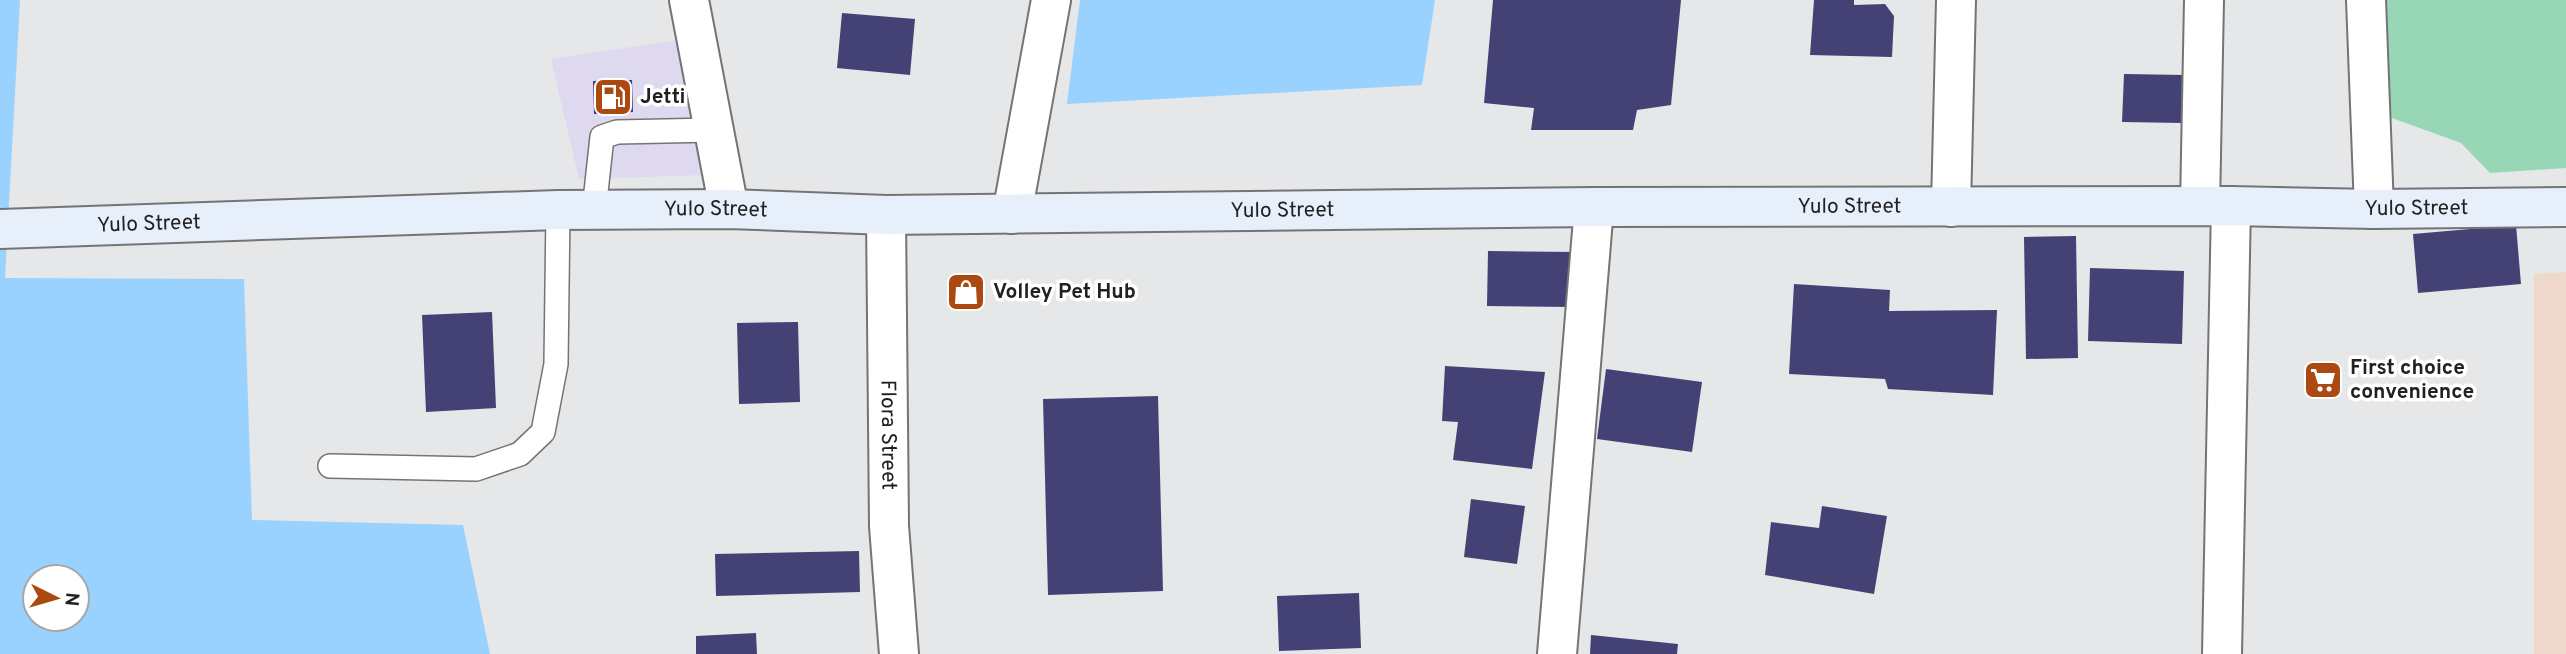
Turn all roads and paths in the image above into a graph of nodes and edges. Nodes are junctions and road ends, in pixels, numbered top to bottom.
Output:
1 (689, 0) edge
2 (1051, 0) edge
3 (1956, 0) edge
4 (2204, 0) edge
5 (2366, 0) edge
6 (713, 130) junction
7 (2216, 206) junction
8 (1594, 207) junction
9 (1951, 207) junction
10 (2566, 207) edge
11 (729, 209) junction
12 (2374, 209) junction
13 (576, 210) junction
14 (1012, 214) junction
15 (886, 215) junction
16 (9, 229) edge
17 (330, 466) dead end
18 (899, 654) edge
19 (1557, 654) edge
20 (2221, 654) edge

1 - 6 street
2 - 14 street
3 - 9 street
4 - 7 street
5 - 12 street
6 - 11 street
6 - 13 lane
7 - 9 main road, Yulo Street
7 - 12 main road, Yulo Street
7 - 20 street
8 - 9 main road, Yulo Street
8 - 14 main road, Yulo Street
8 - 19 street
10 - 12 main road, Yulo Street
11 - 13 main road, Yulo Street
11 - 15 main road, Yulo Street
13 - 16 main road, Yulo Street
13 - 17 lane
14 - 15 main road, Yulo Street
15 - 18 street, Flora Street

